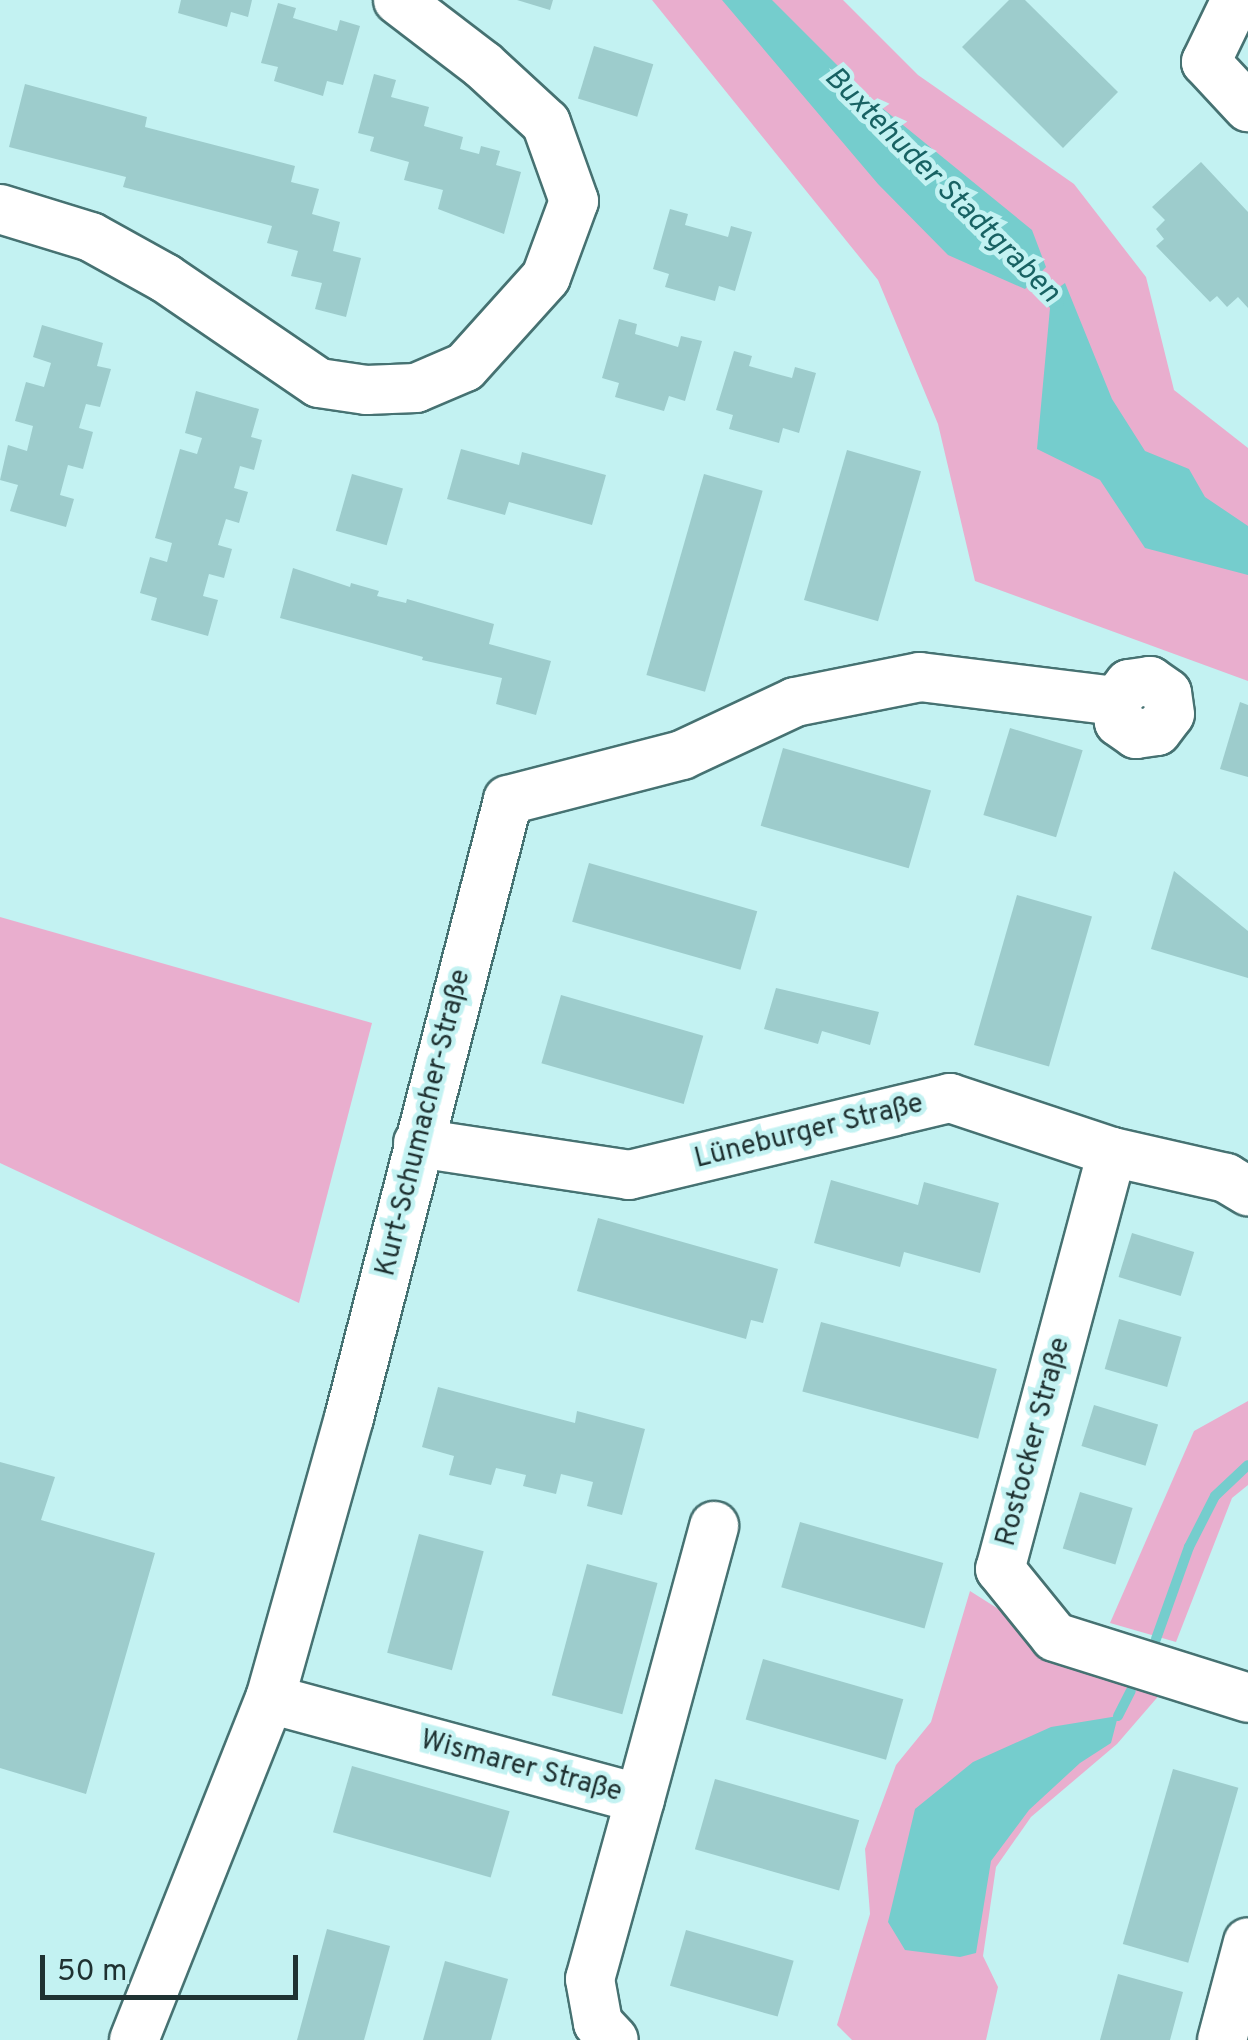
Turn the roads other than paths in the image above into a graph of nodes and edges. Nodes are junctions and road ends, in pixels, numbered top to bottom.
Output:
1 (398, 0) edge
2 (1236, 0) edge
3 (1248, 108) edge
4 (0, 209) edge
5 (1116, 700) dead end
6 (418, 1143) junction
7 (1112, 1152) junction
8 (1248, 1192) edge
9 (714, 1526) dead end
10 (1248, 1698) edge
11 (270, 1700) junction
12 (640, 1798) junction
13 (1248, 1942) edge
14 (134, 2040) edge
15 (614, 2040) edge
16 (1222, 2040) edge

1 - 4 street
2 - 3 street
5 - 6 street, Kurt-Schumacher-Straße
6 - 7 street, Lüneburger Straße
6 - 11 street, Kurt-Schumacher-Straße
7 - 8 street, Lüneburger Straße
7 - 10 street, Rostocker Straße
9 - 12 street
11 - 12 street, Wismarer Straße
11 - 14 street, Kurt-Schumacher-Straße
12 - 15 street, Wismarer Straße
13 - 16 street

